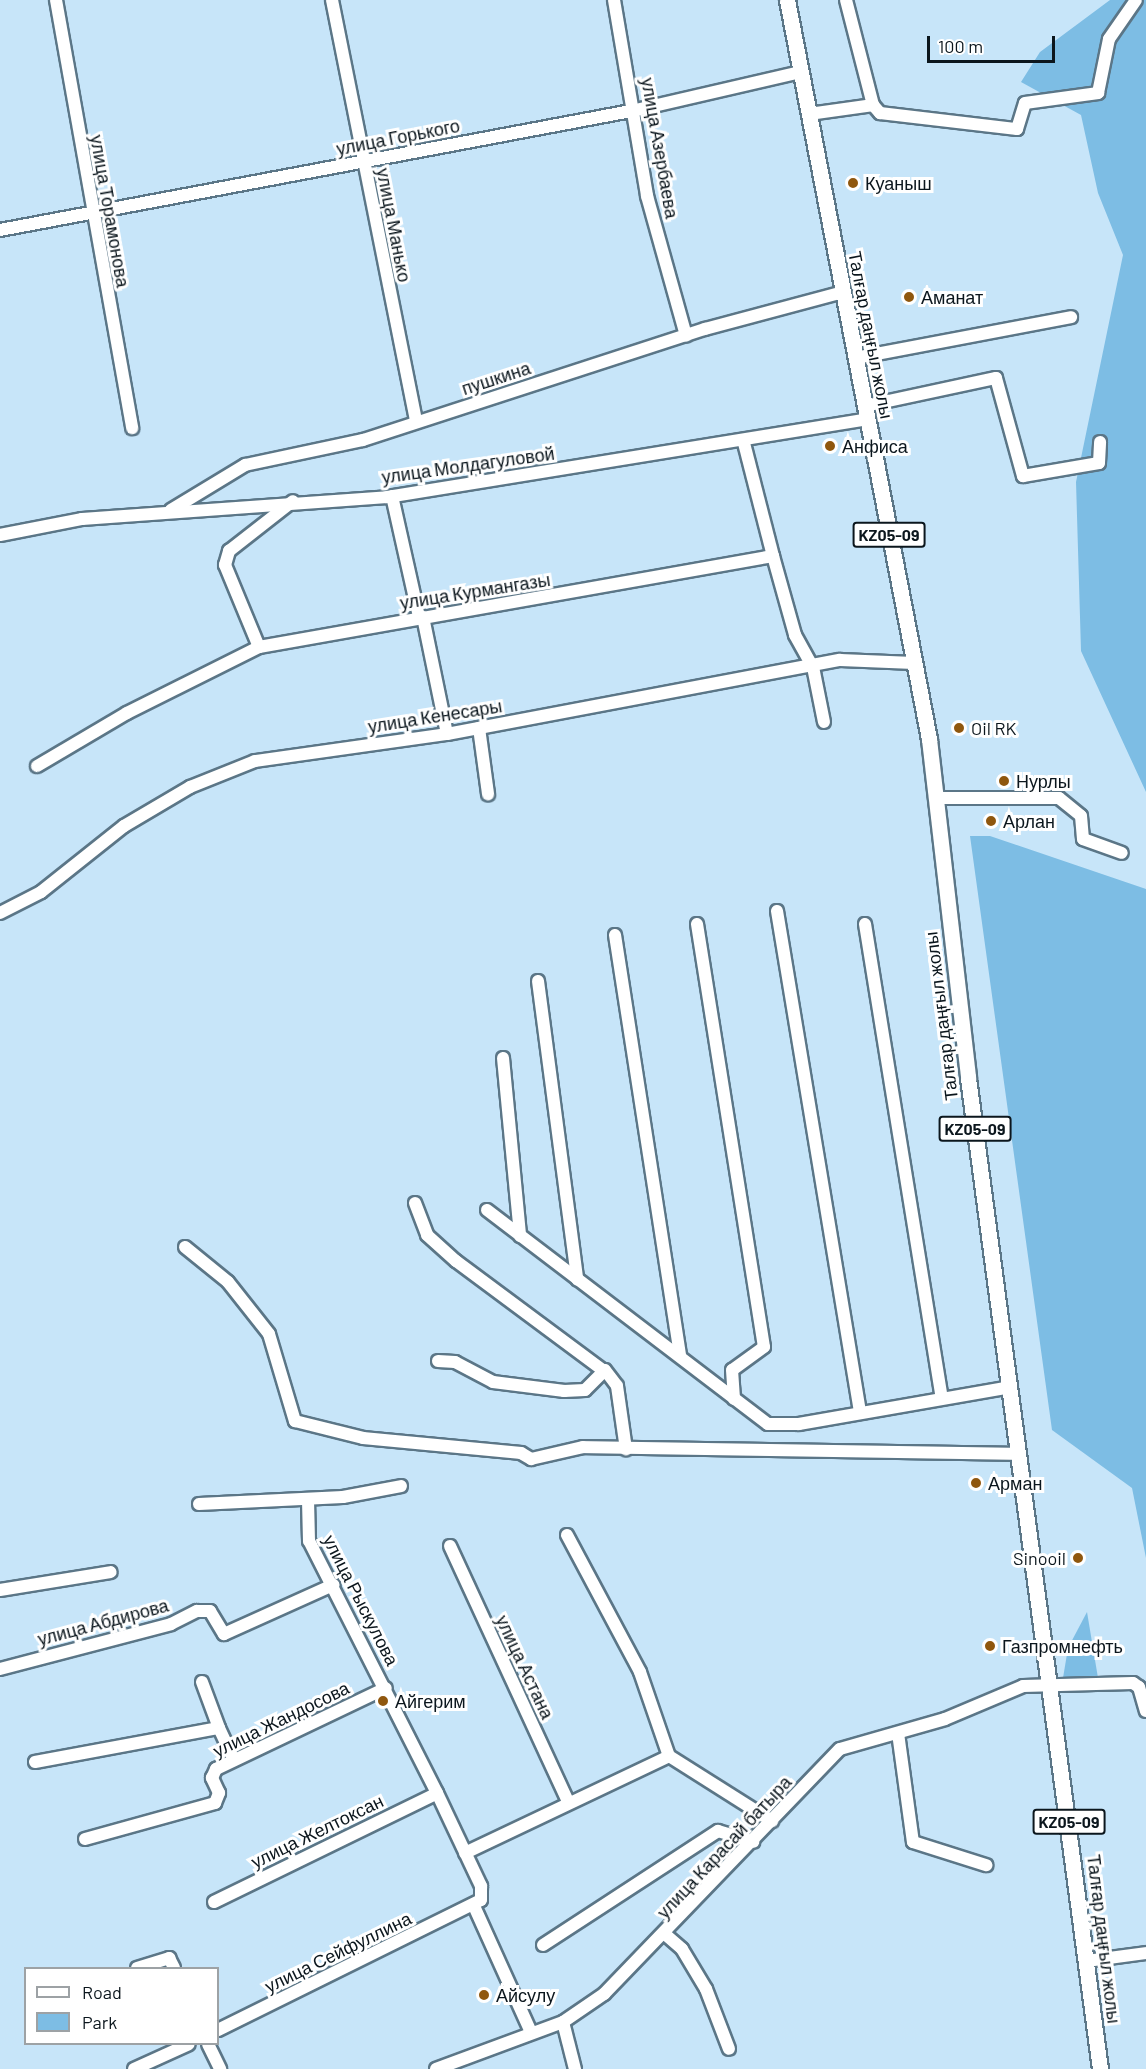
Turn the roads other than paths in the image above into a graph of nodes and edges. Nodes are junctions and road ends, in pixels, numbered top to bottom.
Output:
1 (56, 0) edge
2 (332, 0) edge
3 (614, 0) edge
4 (787, 0) edge
5 (846, 0) edge
6 (1136, 0) edge
7 (801, 72) junction
8 (873, 105) junction
9 (636, 110) junction
10 (809, 114) junction
11 (363, 161) junction
12 (95, 212) junction
13 (0, 230) edge
14 (843, 292) junction
15 (1071, 317) dead end
16 (686, 336) junction
17 (855, 358) junction
18 (866, 413) junction
19 (416, 421) junction
20 (132, 428) dead end
21 (1100, 442) dead end
22 (744, 443) junction
23 (392, 496) junction
24 (293, 501) junction
25 (168, 511) junction
26 (0, 535) edge
27 (773, 556) junction
28 (421, 617) junction
29 (259, 647) junction
30 (914, 663) junction
31 (813, 667) junction
32 (824, 722) dead end
33 (479, 728) junction
34 (447, 734) junction
35 (37, 766) dead end
36 (488, 794) dead end
37 (935, 798) junction
38 (1122, 854) dead end
39 (777, 911) dead end
40 (0, 913) edge
41 (697, 924) dead end
42 (865, 924) dead end
43 (615, 935) dead end
44 (538, 981) dead end
45 (503, 1058) dead end
46 (415, 1203) dead end
47 (487, 1210) dead end
48 (520, 1236) junction
49 (185, 1247) dead end
50 (577, 1279) junction
51 (680, 1356) junction
52 (438, 1361) dead end
53 (603, 1371) junction
54 (1011, 1387) junction
55 (942, 1398) junction
56 (734, 1399) junction
57 (860, 1412) junction
58 (626, 1449) junction
59 (1021, 1459) junction
60 (401, 1486) dead end
61 (308, 1500) junction
62 (200, 1504) dead end
63 (567, 1535) dead end
64 (450, 1546) dead end
65 (111, 1572) dead end
66 (333, 1585) junction
67 (0, 1590) edge
68 (0, 1669) edge
69 (202, 1682) dead end
70 (1051, 1683) junction
71 (386, 1688) junction
72 (1146, 1711) edge
73 (219, 1728) junction
74 (898, 1733) junction
75 (669, 1756) junction
76 (234, 1760) junction
77 (35, 1762) dead end
78 (437, 1793) junction
79 (569, 1803) junction
80 (772, 1821) junction
81 (85, 1839) dead end
82 (753, 1842) junction
83 (465, 1853) junction
84 (986, 1865) dead end
85 (214, 1902) dead end
86 (474, 1906) junction
87 (666, 1935) junction
88 (543, 1945) dead end
89 (1146, 1953) edge
90 (1088, 1961) junction
91 (140, 1967) edge
92 (174, 1967) edge
93 (563, 2022) junction
94 (219, 2030) edge
95 (531, 2032) junction
96 (185, 2045) edge
97 (209, 2045) edge
98 (729, 2049) dead end
99 (134, 2069) edge
100 (220, 2069) edge
101 (436, 2069) edge
102 (575, 2069) edge
103 (1100, 2069) edge

1 - 12 street, улица Торамонова
2 - 11 street, улица Манько
3 - 9 street, улица Азербаева
4 - 7 main road, Талғар даңғыл жолы / KZ05-09
5 - 8 street
6 - 8 street
7 - 9 street, улица Горького
7 - 10 main road, Талғар даңғыл жолы / KZ05-09
8 - 10 street
9 - 11 street, улица Горького
9 - 16 street, улица Азербаева
10 - 14 main road, Талғар даңғыл жолы / KZ05-09
11 - 12 street, улица Горького
11 - 19 street, улица Манько
12 - 13 street, улица Горького
12 - 20 street, улица Торамонова
14 - 16 street, пушкина
14 - 17 main road, Талғар даңғыл жолы / KZ05-09
15 - 17 street
16 - 19 street, пушкина
17 - 18 main road, Талғар даңғыл жолы / KZ05-09
18 - 21 street, улица Молдагуловой
18 - 22 street, улица Молдагуловой
18 - 30 main road, Талғар даңғыл жолы / KZ05-09
19 - 25 street, пушкина
22 - 23 street, улица Молдагуловой
22 - 27 street
23 - 24 street, улица Молдагуловой
23 - 28 street
24 - 25 street, улица Молдагуловой
24 - 29 street
25 - 26 street, улица Молдагуловой
27 - 28 street, улица Курмангазы
27 - 31 street
28 - 29 street, улица Курмангазы
28 - 34 street
29 - 35 street, улица Курмангазы
30 - 31 street, улица Кенесары
30 - 37 main road, Талғар даңғыл жолы / KZ05-09
31 - 32 street
31 - 33 street, улица Кенесары
33 - 34 street, улица Кенесары
33 - 36 street
34 - 40 street, улица Кенесары
37 - 38 street
37 - 54 main road, Талғар даңғыл жолы / KZ05-09
39 - 57 street
41 - 56 street
42 - 55 street
43 - 51 street
44 - 50 street
45 - 48 street
46 - 53 street
47 - 48 street
48 - 50 street
49 - 58 street
50 - 51 street
51 - 56 street
52 - 53 street
53 - 58 street
54 - 55 street
54 - 59 main road, Талғар даңғыл жолы / KZ05-09
55 - 57 street
56 - 57 street
58 - 59 street
59 - 70 main road, Талғар даңғыл жолы / KZ05-09
60 - 61 street
61 - 62 street
61 - 66 street, улица Рыскулова
63 - 75 street
64 - 79 street, улица Астана
65 - 67 street
66 - 68 street, улица Абдирова
66 - 71 street, улица Рыскулова
69 - 73 street
70 - 72 street, улица Карасай батыра
70 - 74 street, улица Карасай батыра
70 - 90 main road, Талғар даңғыл жолы / KZ05-09
71 - 76 street, улица Жандосова
71 - 78 street, улица Рыскулова
73 - 76 street
73 - 77 street
74 - 80 street, улица Карасай батыра
74 - 84 street
75 - 79 street
75 - 80 street
76 - 81 street, улица Жандосова
78 - 83 street, улица Рыскулова
78 - 85 street, улица Желтоксан
79 - 83 street
80 - 82 street, улица Карасай батыра
82 - 87 street, улица Карасай батыра
82 - 88 street
83 - 86 street, улица Рыскулова
86 - 94 street, улица Сейфуллина
86 - 95 street
87 - 93 street, улица Карасай батыра
87 - 98 street
89 - 90 street
90 - 103 main road, Талғар даңғыл жолы / KZ05-09
91 - 92 street
93 - 95 street, улица Карасай батыра
93 - 102 street
95 - 101 street, улица Карасай батыра
96 - 99 street
97 - 100 street

